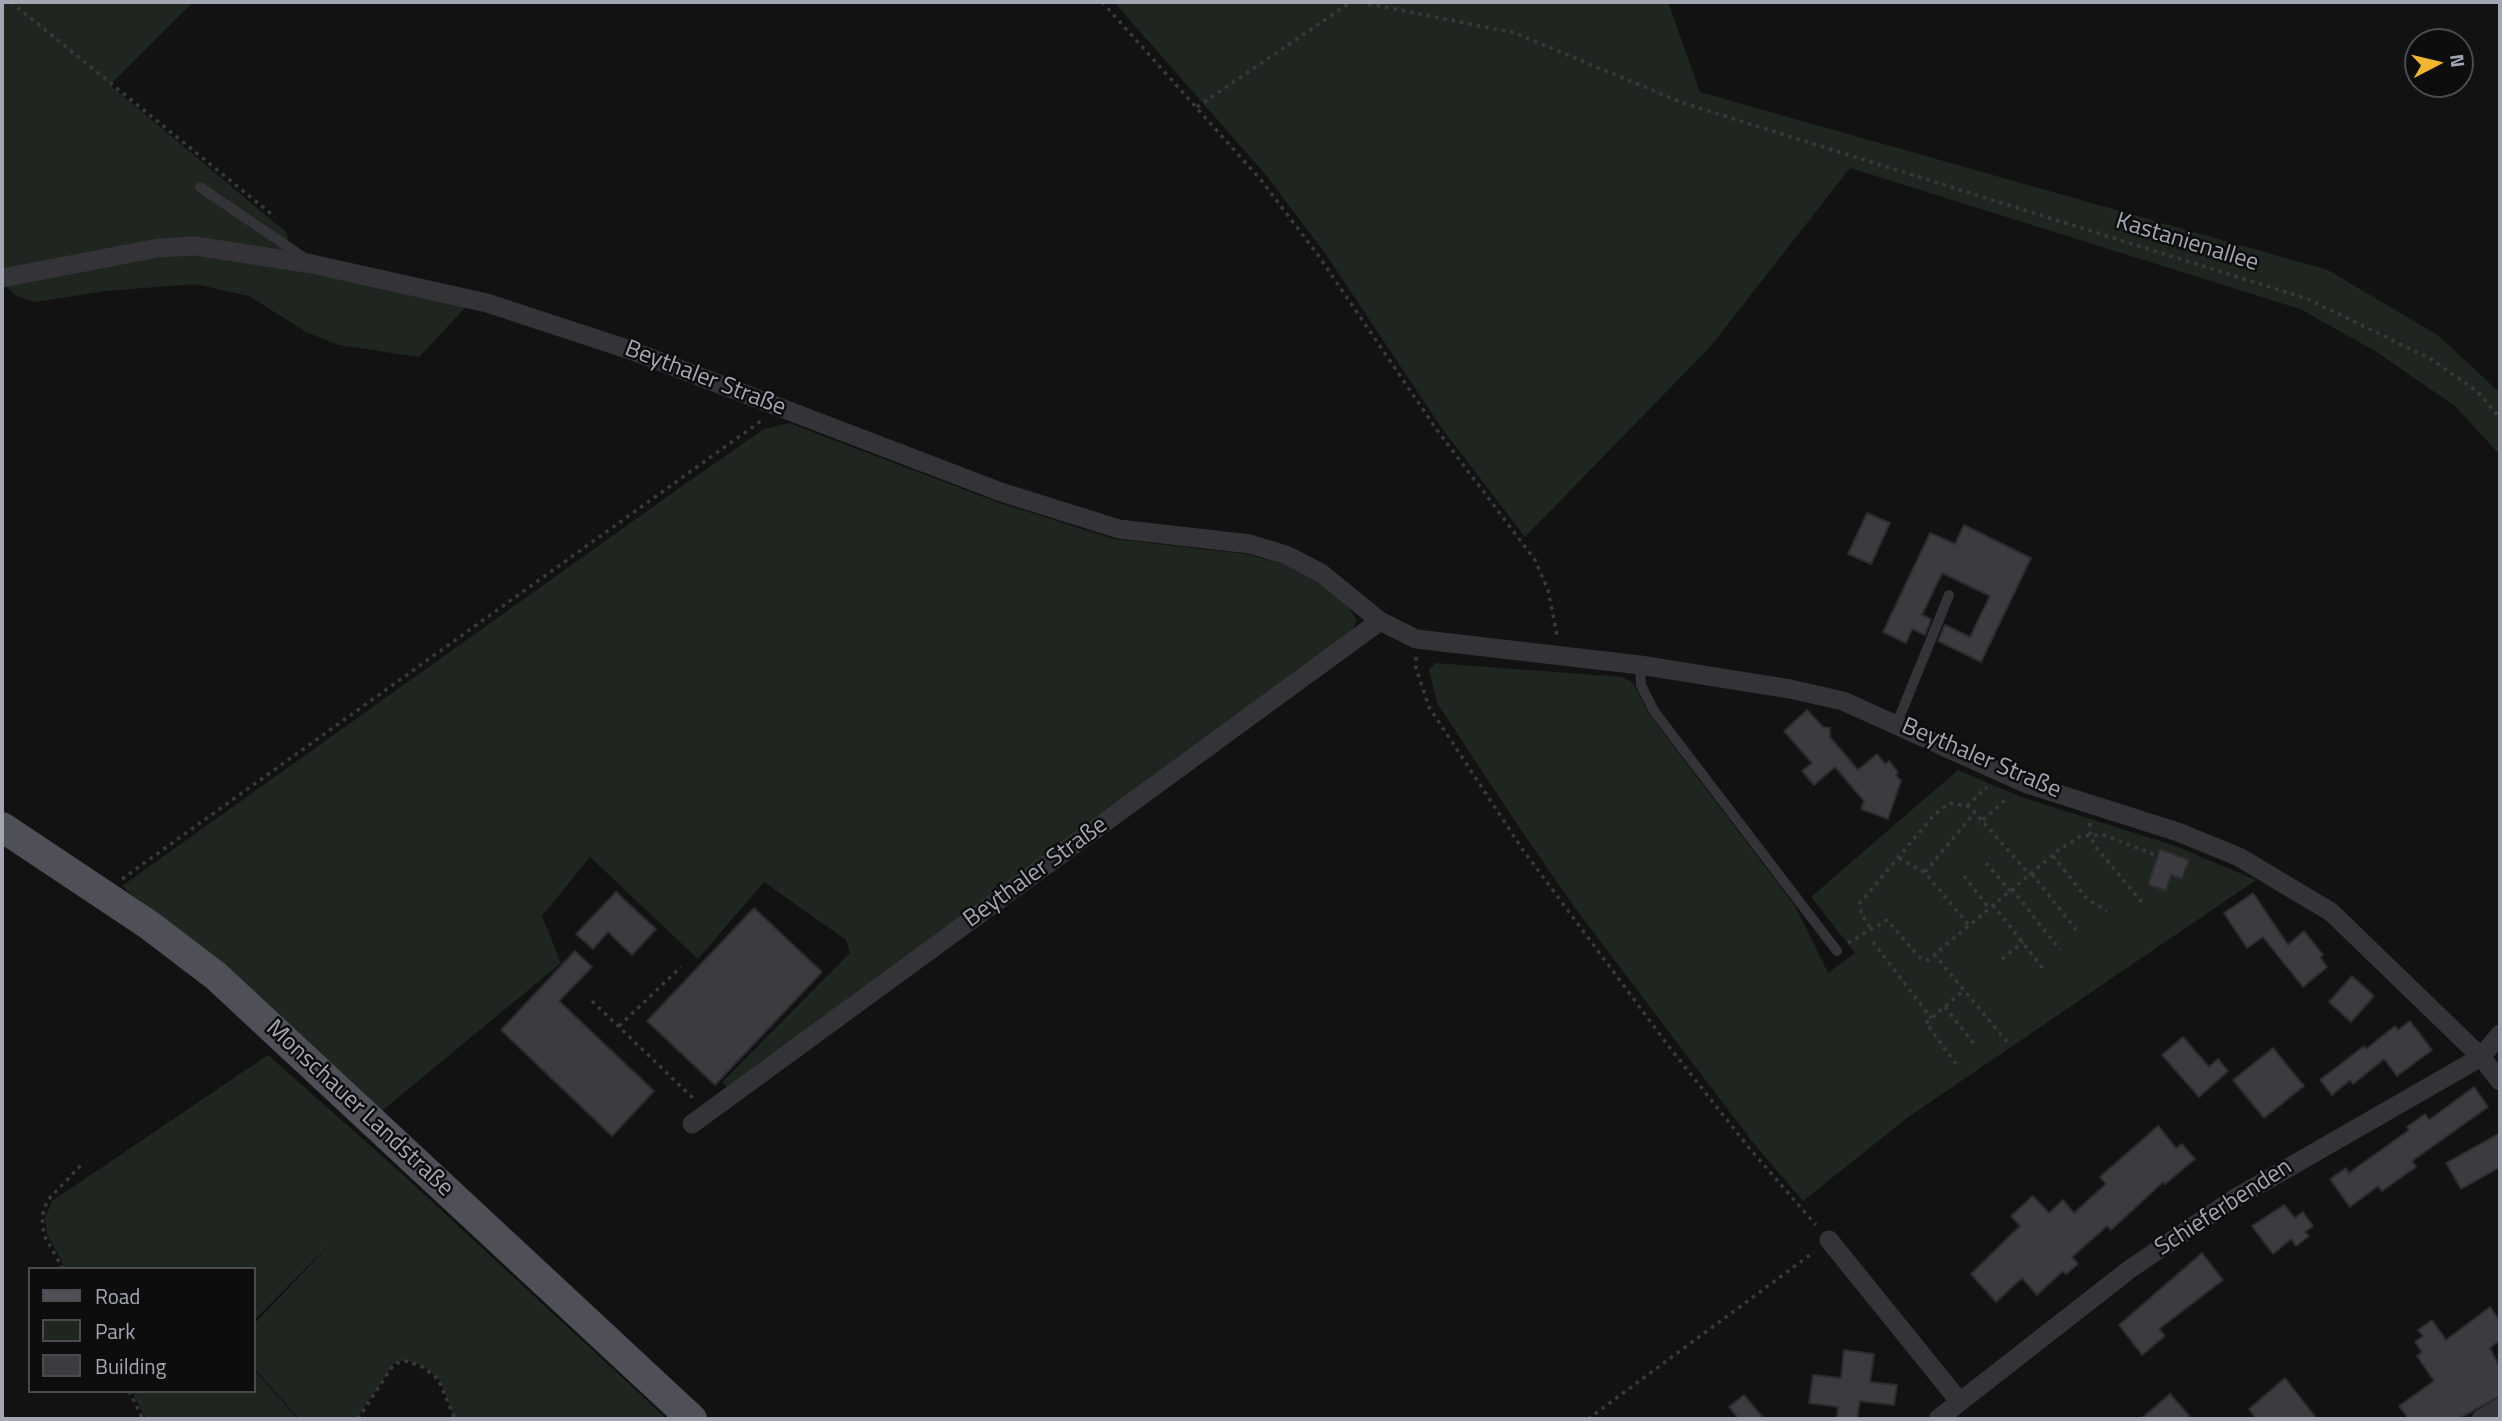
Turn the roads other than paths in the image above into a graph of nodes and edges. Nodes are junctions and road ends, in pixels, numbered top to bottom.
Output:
1 (200, 187) dead end
2 (312, 264) junction
3 (2, 278) edge
4 (1949, 595) dead end
5 (1380, 621) junction
6 (1640, 665) junction
7 (1897, 723) junction
8 (2, 828) edge
9 (1837, 951) road end
10 (2500, 1034) edge
11 (2481, 1057) junction
12 (2500, 1081) edge
13 (700, 1119) road end
14 (1829, 1240) road end
15 (1960, 1402) junction
16 (2500, 1408) edge
17 (692, 1419) edge
18 (1938, 1419) edge
19 (2481, 1419) edge

1 - 2 lane
2 - 3 street, Beythaler Straße
2 - 5 street, Beythaler Straße
4 - 7 lane
5 - 6 street, Beythaler Straße
5 - 13 street, Beythaler Straße
6 - 7 street, Beythaler Straße
6 - 9 lane
7 - 11 street, Beythaler Straße
8 - 17 main road, Monschauer Landstraße
10 - 11 street, Schieferbenden
11 - 12 street, Beythaler Straße
11 - 15 street, Schieferbenden
14 - 15 street
15 - 18 street, Schieferbenden
16 - 19 street

